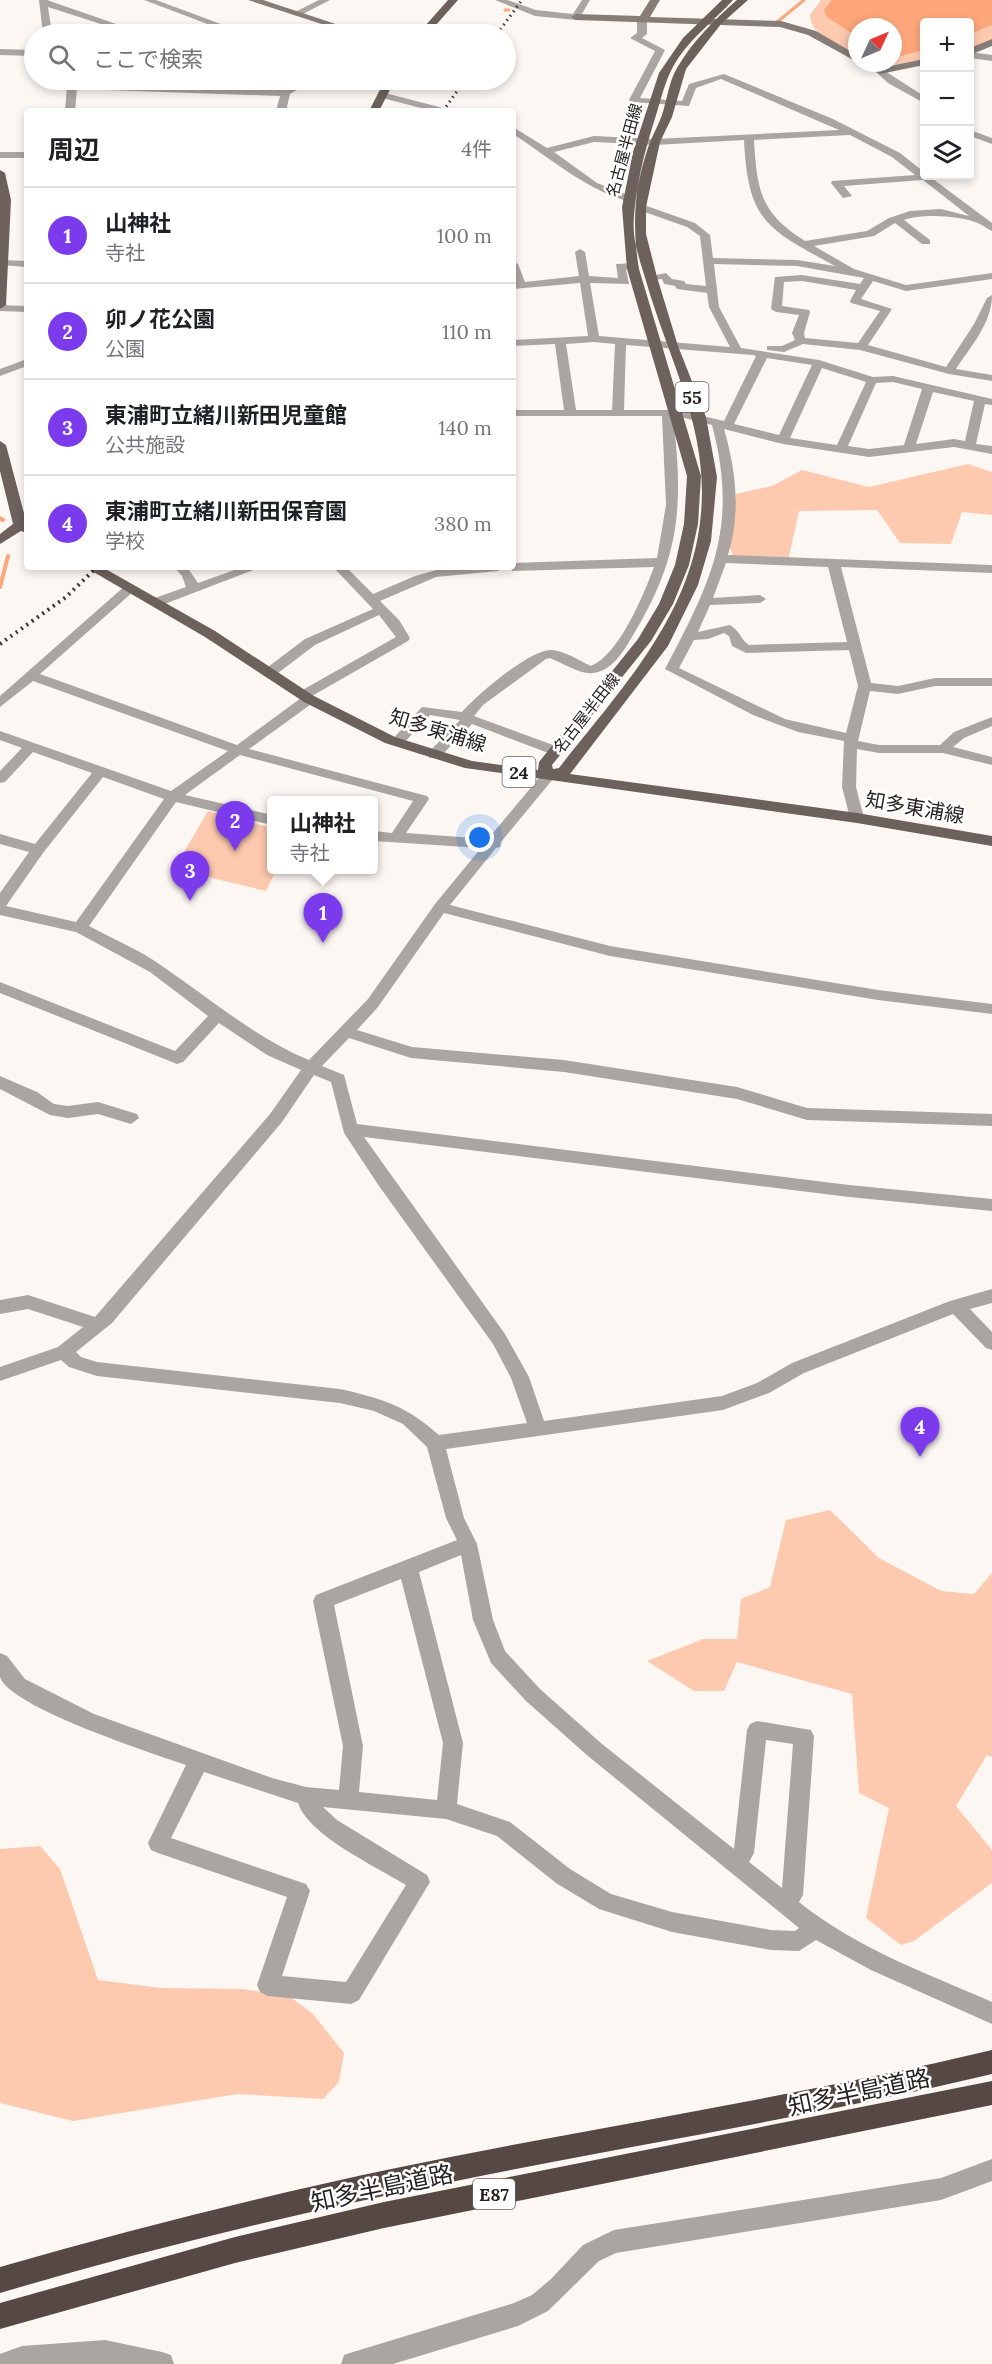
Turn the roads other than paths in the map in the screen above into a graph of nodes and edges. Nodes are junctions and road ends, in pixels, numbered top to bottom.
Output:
1 (148, 0) edge
2 (253, 0) edge
3 (326, 0) edge
4 (453, 0) edge
5 (499, 0) edge
6 (535, 0) edge
7 (586, 0) edge
8 (655, 0) edge
9 (728, 0) edge
10 (743, 0) edge
11 (43, 1) edge
12 (527, 11) junction
13 (296, 14) junction
14 (576, 17) junction
15 (642, 21) junction
16 (701, 22) junction
17 (718, 22) junction
18 (46, 24) edge
19 (111, 24) edge
20 (215, 24) edge
21 (328, 24) edge
22 (432, 24) edge
23 (992, 42) edge
24 (974, 51) edge
25 (0, 52) edge
26 (24, 53) edge
27 (848, 54) edge
28 (974, 55) edge
29 (992, 58) edge
30 (920, 63) edge
31 (902, 66) edge
32 (881, 72) edge
33 (72, 90) edge
34 (240, 90) edge
35 (291, 90) edge
36 (384, 90) edge
37 (286, 93) junction
38 (381, 94) junction
39 (920, 98) edge
40 (70, 108) edge
41 (282, 108) edge
42 (375, 108) edge
43 (433, 108) edge
44 (516, 132) edge
45 (851, 132) junction
46 (974, 134) edge
47 (749, 136) junction
48 (989, 137) edge
49 (641, 142) junction
50 (655, 142) junction
51 (546, 151) junction
52 (0, 154) edge
53 (24, 155) edge
54 (0, 173) edge
55 (920, 173) edge
56 (920, 177) edge
57 (930, 180) edge
58 (1, 186) edge
59 (847, 196) dead end
60 (627, 198) junction
61 (640, 207) junction
62 (897, 219) junction
63 (2, 224) edge
64 (987, 225) edge
65 (926, 242) dead end
66 (804, 244) junction
67 (580, 252) dead end
68 (708, 261) junction
69 (4, 263) junction
70 (24, 264) edge
71 (633, 265) junction
72 (854, 272) junction
73 (992, 276) edge
74 (651, 277) junction
75 (870, 277) junction
76 (584, 279) junction
77 (517, 286) edge
78 (864, 288) junction
79 (713, 290) junction
80 (992, 298) edge
81 (0, 306) edge
82 (24, 309) edge
83 (986, 325) edge
84 (594, 339) junction
85 (560, 340) junction
86 (621, 341) junction
87 (801, 341) junction
88 (516, 344) edge
89 (657, 345) junction
90 (672, 346) junction
91 (861, 347) junction
92 (737, 350) junction
93 (758, 353) junction
94 (24, 363) edge
95 (819, 363) junction
96 (949, 370) junction
97 (0, 374) edge
98 (992, 378) edge
99 (872, 380) junction
100 (928, 389) junction
101 (986, 400) edge
102 (516, 411) edge
103 (570, 411) junction
104 (672, 413) junction
105 (618, 414) junction
106 (700, 417) junction
107 (723, 424) junction
108 (783, 440) junction
109 (970, 444) junction
110 (0, 446) edge
111 (842, 447) junction
112 (909, 447) junction
113 (992, 450) edge
114 (24, 521) edge
115 (24, 525) edge
116 (0, 540) edge
117 (723, 559) junction
118 (663, 563) junction
119 (834, 564) junction
120 (516, 567) edge
121 (992, 569) edge
122 (97, 570) edge
123 (188, 570) edge
124 (246, 570) edge
125 (342, 570) edge
126 (439, 570) edge
127 (130, 588) junction
128 (193, 588) junction
129 (760, 598) dead end
130 (710, 601) junction
131 (157, 602) junction
132 (377, 605) junction
133 (637, 620) junction
134 (722, 628) junction
135 (691, 634) junction
136 (856, 646) junction
137 (269, 672) junction
138 (33, 676) junction
139 (992, 682) edge
140 (865, 686) junction
141 (307, 697) junction
142 (0, 703) edge
143 (467, 718) junction
144 (992, 721) edge
145 (0, 735) edge
146 (850, 741) junction
147 (397, 742) junction
148 (31, 746) junction
149 (943, 749) junction
150 (238, 750) junction
151 (556, 751) junction
152 (434, 755) junction
153 (992, 761) edge
154 (100, 772) junction
155 (548, 776) junction
156 (0, 779) edge
157 (173, 797) junction
158 (857, 818) junction
159 (267, 819) edge
160 (378, 836) edge
161 (396, 837) junction
162 (0, 839) edge
163 (992, 841) edge
164 (495, 844) junction
165 (38, 850) junction
166 (0, 904) edge
167 (441, 907) junction
168 (0, 910) edge
169 (80, 928) junction
170 (0, 987) edge
171 (992, 1009) edge
172 (218, 1015) junction
173 (347, 1032) junction
174 (311, 1068) junction
175 (0, 1082) edge
176 (131, 1119) dead end
177 (992, 1120) edge
178 (350, 1129) junction
179 (992, 1205) edge
180 (992, 1296) edge
181 (956, 1306) junction
182 (0, 1307) edge
183 (98, 1325) junction
184 (992, 1343) edge
185 (64, 1352) junction
186 (0, 1374) edge
187 (537, 1427) junction
188 (435, 1443) junction
189 (468, 1544) junction
190 (408, 1567) junction
191 (0, 1662) edge
192 (199, 1761) junction
193 (306, 1796) junction
194 (348, 1799) junction
195 (446, 1810) junction
196 (735, 1863) junction
197 (782, 1903) junction
198 (815, 1928) junction
199 (992, 2013) edge
200 (992, 2062) edge
201 (992, 2093) edge
202 (992, 2169) edge
203 (0, 2280) edge
204 (0, 2316) edge
205 (5, 2364) edge
206 (162, 2364) edge
207 (353, 2364) edge

1 - 20 street
2 - 13 street
3 - 13 street
4 - 22 main road
5 - 12 street
6 - 12 street
7 - 14 street
8 - 15 street
9 - 16 main road, 名古屋半田線 / 55
10 - 17 main road, 名古屋半田線 / 55
11 - 18 street
11 - 19 street
12 - 14 street
13 - 21 street
14 - 15 street
15 - 16 street
15 - 45 street
16 - 17 street
16 - 49 main road, 名古屋半田線 / 55
17 - 27 street
17 - 50 main road, 名古屋半田線 / 55
23 - 24 street
25 - 26 street
28 - 29 street
30 - 31 street
32 - 39 street
33 - 40 street
34 - 37 street
35 - 37 street
36 - 38 main road
37 - 41 street
38 - 42 main road
38 - 43 street
44 - 51 street
45 - 47 street
45 - 55 street
46 - 48 street
47 - 50 street
47 - 66 street
49 - 50 street
49 - 51 street
49 - 60 main road, 名古屋半田線 / 55
50 - 61 main road, 名古屋半田線 / 55
51 - 60 street
52 - 53 street
54 - 58 main road
56 - 59 street
57 - 64 street
58 - 63 main road
60 - 71 main road, 名古屋半田線 / 55
61 - 68 street
61 - 74 main road, 名古屋半田線 / 55
62 - 64 street
62 - 65 street
62 - 66 street
63 - 69 main road
66 - 72 street
67 - 76 street
68 - 72 street
68 - 79 street
69 - 70 street
69 - 81 main road
71 - 76 street
71 - 89 main road, 名古屋半田線 / 55
72 - 75 street
73 - 75 street
74 - 79 street
74 - 90 main road, 名古屋半田線 / 55
75 - 78 street
76 - 77 street
76 - 84 street
78 - 87 street
78 - 91 street
79 - 92 street
80 - 83 street
81 - 82 street
83 - 96 street
84 - 85 street
84 - 86 street
85 - 88 street
85 - 103 street
86 - 89 street
86 - 105 street
87 - 91 street
87 - 93 street
89 - 90 street
89 - 104 main road, 名古屋半田線 / 55
90 - 92 street
90 - 106 main road, 名古屋半田線 / 55
91 - 96 street
92 - 93 street
93 - 95 street
93 - 107 street
94 - 97 street
95 - 99 street
95 - 108 street
96 - 98 street
99 - 100 street
99 - 111 street
100 - 101 street
100 - 112 street
101 - 109 street
102 - 103 street
103 - 105 street
104 - 105 street
104 - 106 street
104 - 118 street
104 - 151 main road, 名古屋半田線 / 55
106 - 107 street
106 - 155 main road, 名古屋半田線 / 55
107 - 108 street
107 - 117 street
108 - 111 street
109 - 112 street
109 - 113 street
110 - 114 main road
111 - 112 street
115 - 116 main road
117 - 119 street
117 - 130 street
118 - 120 street
118 - 133 street
119 - 121 street
119 - 136 street
122 - 127 main road, 知多東浦線 / 24
123 - 128 street
124 - 128 street
125 - 132 street
126 - 132 street
127 - 131 main road, 知多東浦線 / 24
127 - 138 street
128 - 131 street
129 - 130 street
130 - 134 street
130 - 135 street
131 - 137 main road, 知多東浦線 / 24
132 - 137 street
132 - 141 street
133 - 135 street
133 - 143 street
134 - 135 street
134 - 136 street
135 - 146 street
136 - 140 street
137 - 141 main road, 知多東浦線 / 24
138 - 142 street
138 - 150 street
139 - 140 street
140 - 146 street
141 - 147 main road, 知多東浦線 / 24
141 - 150 street
143 - 147 street
143 - 151 street
143 - 152 street
144 - 149 street
145 - 148 street
146 - 149 street
146 - 158 street
147 - 152 main road, 知多東浦線 / 24
148 - 154 street
148 - 156 street
149 - 153 street
150 - 157 street
150 - 161 street
151 - 155 main road, 名古屋半田線 / 55
152 - 155 main road, 知多東浦線 / 24
154 - 157 street
154 - 165 street
155 - 158 main road, 知多東浦線 / 24
155 - 164 street
157 - 159 street
157 - 169 street
158 - 163 main road, 知多東浦線 / 24
160 - 161 street
161 - 164 street
162 - 165 street
164 - 167 street
165 - 166 street
167 - 171 street
167 - 173 street
168 - 169 street
169 - 172 street
170 - 172 street
172 - 174 street
173 - 174 street
173 - 177 street
174 - 178 street
174 - 183 street
175 - 176 street
178 - 179 street
178 - 187 street
180 - 181 street
181 - 184 street
181 - 187 street
182 - 183 street
183 - 185 street
185 - 186 street
185 - 188 street
187 - 188 street
188 - 189 street
189 - 190 street
189 - 196 street
190 - 194 street
190 - 195 street
191 - 192 street
192 - 193 street
192 - 193 street
193 - 194 street
194 - 195 street
195 - 198 street
196 - 197 street
196 - 197 street
197 - 198 street
198 - 199 street
200 - 203 highway, 知多半島道路 / E87
201 - 204 highway, 知多半島道路 / E87
202 - 207 street
205 - 206 street

